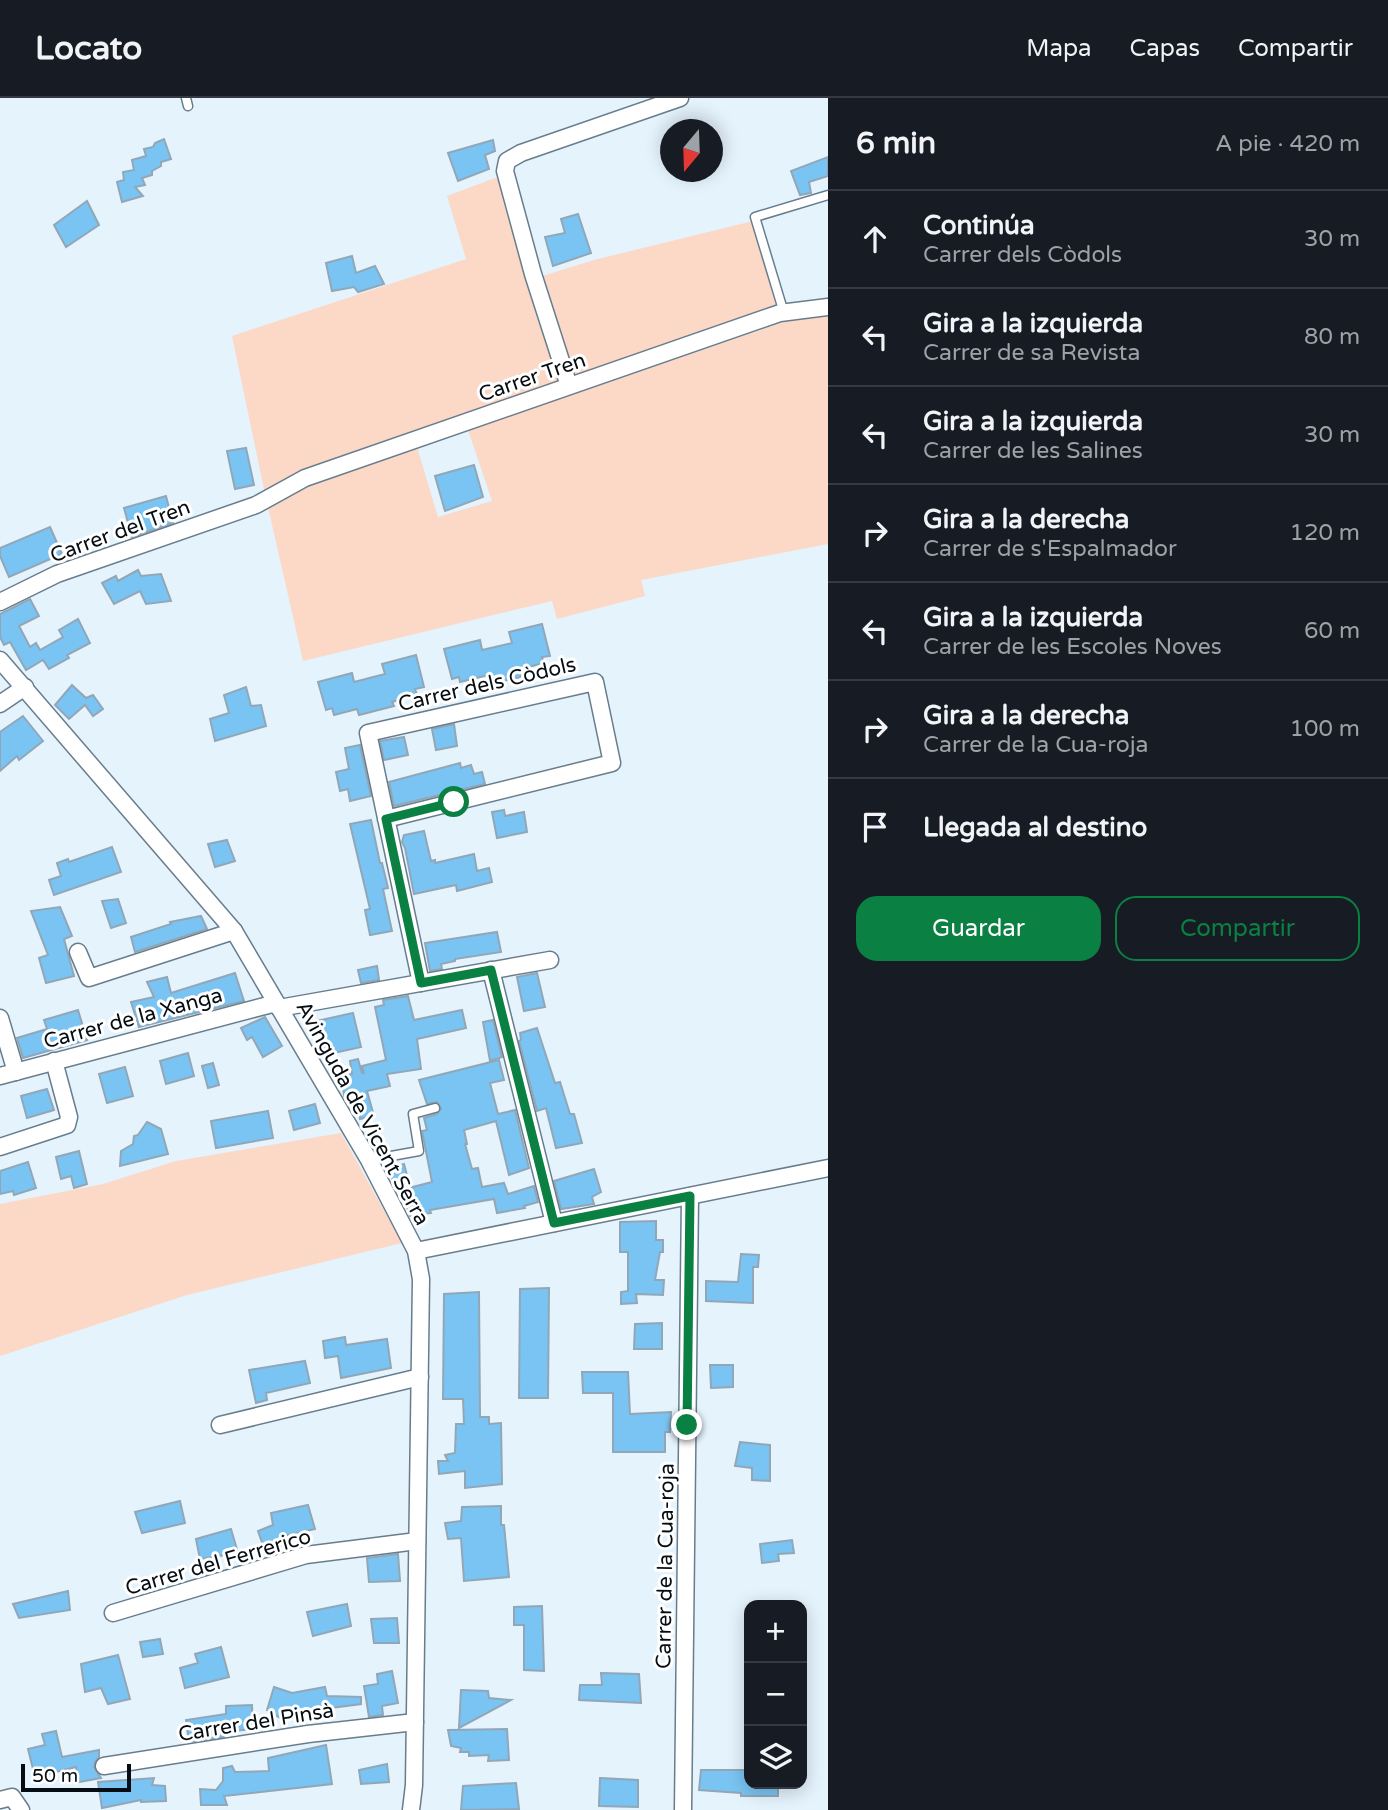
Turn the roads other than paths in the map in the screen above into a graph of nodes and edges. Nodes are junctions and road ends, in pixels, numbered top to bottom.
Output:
1 (680, 98) edge
2 (828, 195) edge
3 (828, 307) edge
4 (784, 313) junction
5 (569, 386) junction
6 (256, 505) joint
7 (0, 601) edge
8 (0, 660) edge
9 (25, 687) junction
10 (0, 704) edge
11 (386, 819) junction
12 (234, 931) junction
13 (78, 952) dead end
14 (550, 960) dead end
15 (491, 970) junction
16 (421, 983) junction
17 (278, 1006) junction
18 (0, 1017) edge
19 (54, 1060) junction
20 (8, 1074) edge
21 (435, 1108) dead end
22 (0, 1147) edge
23 (369, 1160) junction
24 (828, 1168) edge
25 (690, 1196) junction
26 (554, 1223) junction
27 (416, 1251) junction
28 (419, 1377) junction
29 (220, 1425) dead end
30 (418, 1541) junction
31 (113, 1614) dead end
32 (415, 1721) junction
33 (104, 1766) dead end
34 (0, 1800) edge
35 (21, 1810) edge
36 (411, 1810) edge
37 (683, 1810) edge

1 - 5 street
2 - 4 lane
3 - 4 street, Carrer Tren
4 - 5 street, Carrer Tren
5 - 6 street, Carrer Tren
6 - 7 street, Carrer del Tren
8 - 9 street, Avinguda de Vicent Serra
9 - 10 street
9 - 12 street, Avinguda de Vicent Serra
11 - 11 street, Carrer dels Còdols
11 - 16 street
12 - 13 street
12 - 17 street, Avinguda de Vicent Serra
14 - 15 street, Carrer de la Xanga
15 - 16 street, Carrer de la Xanga
15 - 26 street
16 - 17 street, Carrer de la Xanga
17 - 19 street, Carrer de la Xanga
17 - 23 street, Avinguda de Vicent Serra
18 - 20 street
19 - 20 street, Carrer de la Xanga
19 - 22 street
21 - 23 lane
23 - 27 street, Avinguda de Vicent Serra
24 - 25 street
25 - 26 street
25 - 37 street, Carrer de la Cua-roja
26 - 27 street
27 - 28 street, Avinguda de Vicent Serra
28 - 29 street
28 - 30 street, Avinguda de Vicent Serra
30 - 31 street, Carrer del Ferrerico
30 - 32 street, Avinguda de Vicent Serra
32 - 33 street, Carrer del Pinsà
32 - 36 street, Avinguda de Vicent Serra
34 - 35 street

